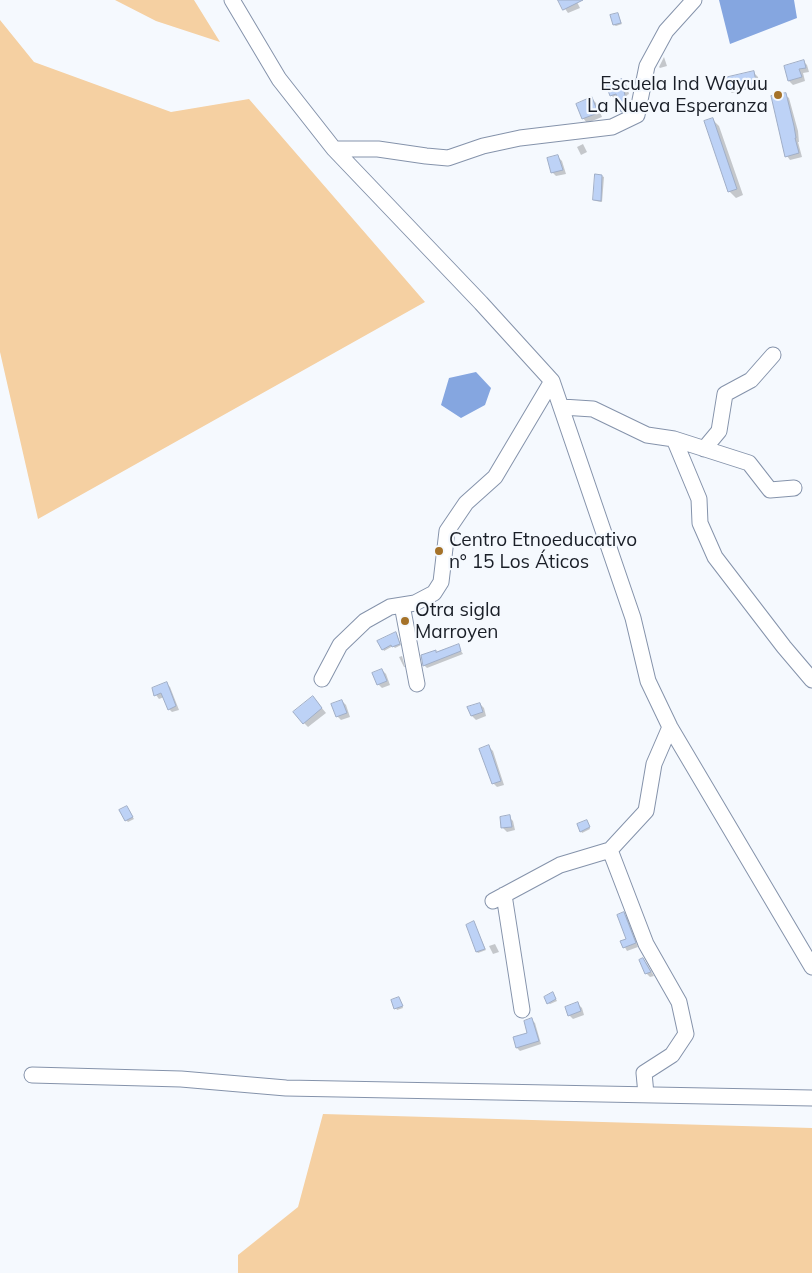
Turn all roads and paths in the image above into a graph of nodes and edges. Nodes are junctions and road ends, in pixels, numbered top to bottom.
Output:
1 (232, 0) edge
2 (694, 0) edge
3 (334, 150) junction
4 (773, 355) dead end
5 (552, 381) junction
6 (562, 407) junction
7 (674, 439) junction
8 (704, 449) junction
9 (794, 488) dead end
10 (402, 605) junction
11 (322, 678) dead end
12 (812, 680) edge
13 (417, 684) dead end
14 (670, 727) junction
15 (610, 850) junction
16 (812, 966) edge
17 (522, 1010) dead end
18 (32, 1075) dead end
19 (646, 1094) junction
20 (812, 1098) edge

1 - 3 street
2 - 3 street
3 - 5 street
4 - 8 street
5 - 6 street
5 - 10 street
6 - 7 street
6 - 14 street
7 - 8 street
7 - 12 street
8 - 9 street
10 - 11 street
10 - 13 street
14 - 15 street
14 - 16 street
15 - 17 street
15 - 19 street
18 - 19 street
19 - 20 street

